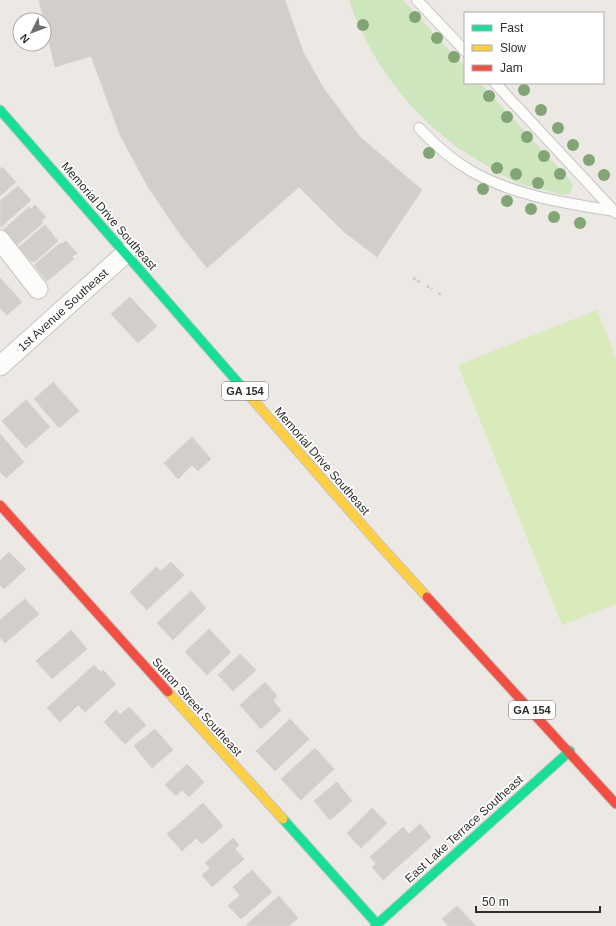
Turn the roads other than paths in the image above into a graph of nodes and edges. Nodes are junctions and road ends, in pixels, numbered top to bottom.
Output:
1 (417, 0) edge
2 (464, 50) edge
3 (496, 84) edge
4 (0, 110) edge
5 (419, 128) dead end
6 (615, 212) edge
7 (3, 251) edge
8 (126, 253) junction
9 (38, 289) dead end
10 (0, 366) edge
11 (0, 505) edge
12 (570, 751) junction
13 (616, 804) edge
14 (376, 925) edge

1 - 2 lane
3 - 6 lane
4 - 8 main road, Memorial Drive Southeast / GA 154
5 - 6 lane
7 - 9 street
8 - 10 street, 1st Avenue Southeast
8 - 12 main road, Memorial Drive Southeast / GA 154
11 - 14 main road, Sutton Street Southeast
12 - 13 main road, Memorial Drive Southeast / GA 154
12 - 14 main road, East Lake Terrace Southeast

